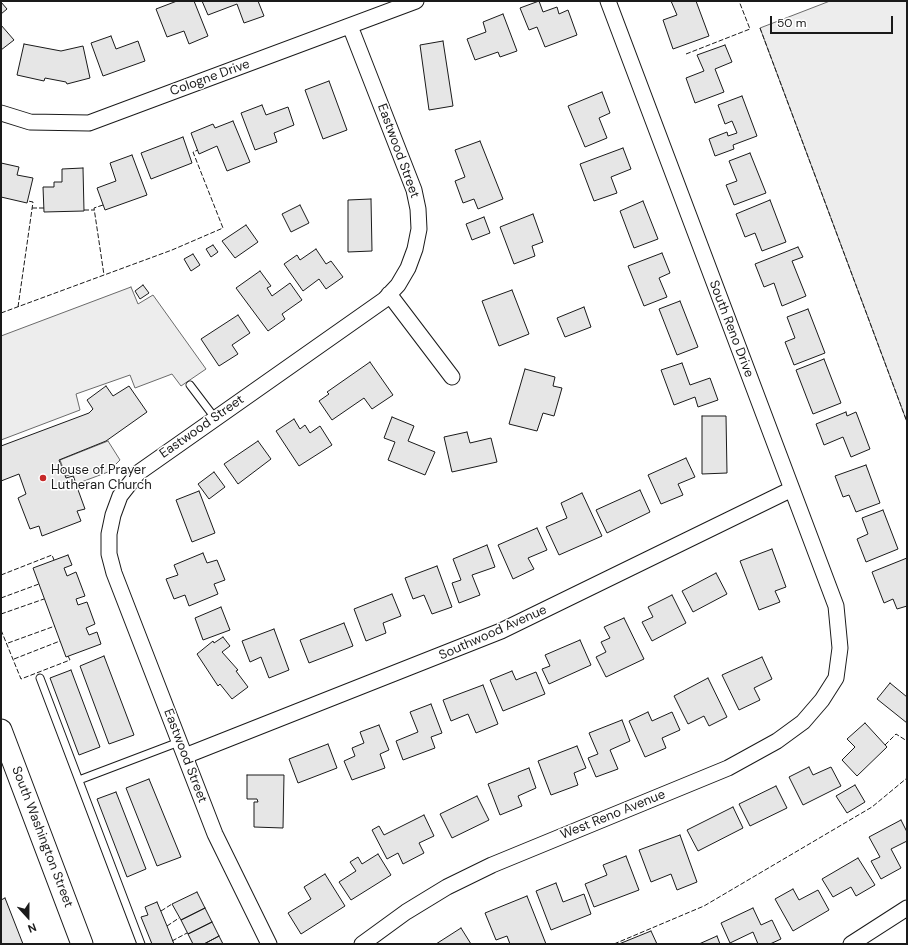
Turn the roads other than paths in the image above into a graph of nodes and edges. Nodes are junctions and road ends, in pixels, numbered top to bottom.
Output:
1 (416, 1) edge
2 (608, 1) edge
3 (350, 26) junction
4 (1, 114) edge
5 (389, 294) junction
6 (452, 377) dead end
7 (190, 385) dead end
8 (215, 418) junction
9 (792, 489) junction
10 (838, 661) joint
11 (40, 678) dead end
12 (1, 730) edge
13 (182, 749) junction
14 (79, 780) junction
15 (907, 908) edge
16 (857, 942) edge
17 (82, 944) edge
18 (141, 944) edge
19 (269, 944) edge
20 (362, 944) edge

1 - 3 street, Cologne Drive
2 - 9 street, South Reno Drive
3 - 4 street, Cologne Drive
3 - 5 street, Eastwood Street
5 - 6 street
5 - 8 street, Eastwood Street
7 - 8 lane
8 - 13 street, Eastwood Street
9 - 10 street, South Reno Drive
9 - 13 street, Southwood Avenue
10 - 20 street, West Reno Avenue
11 - 14 lane
12 - 17 street, South Washington Street
13 - 14 lane
13 - 19 street, Eastwood Street
14 - 18 lane
15 - 16 street

